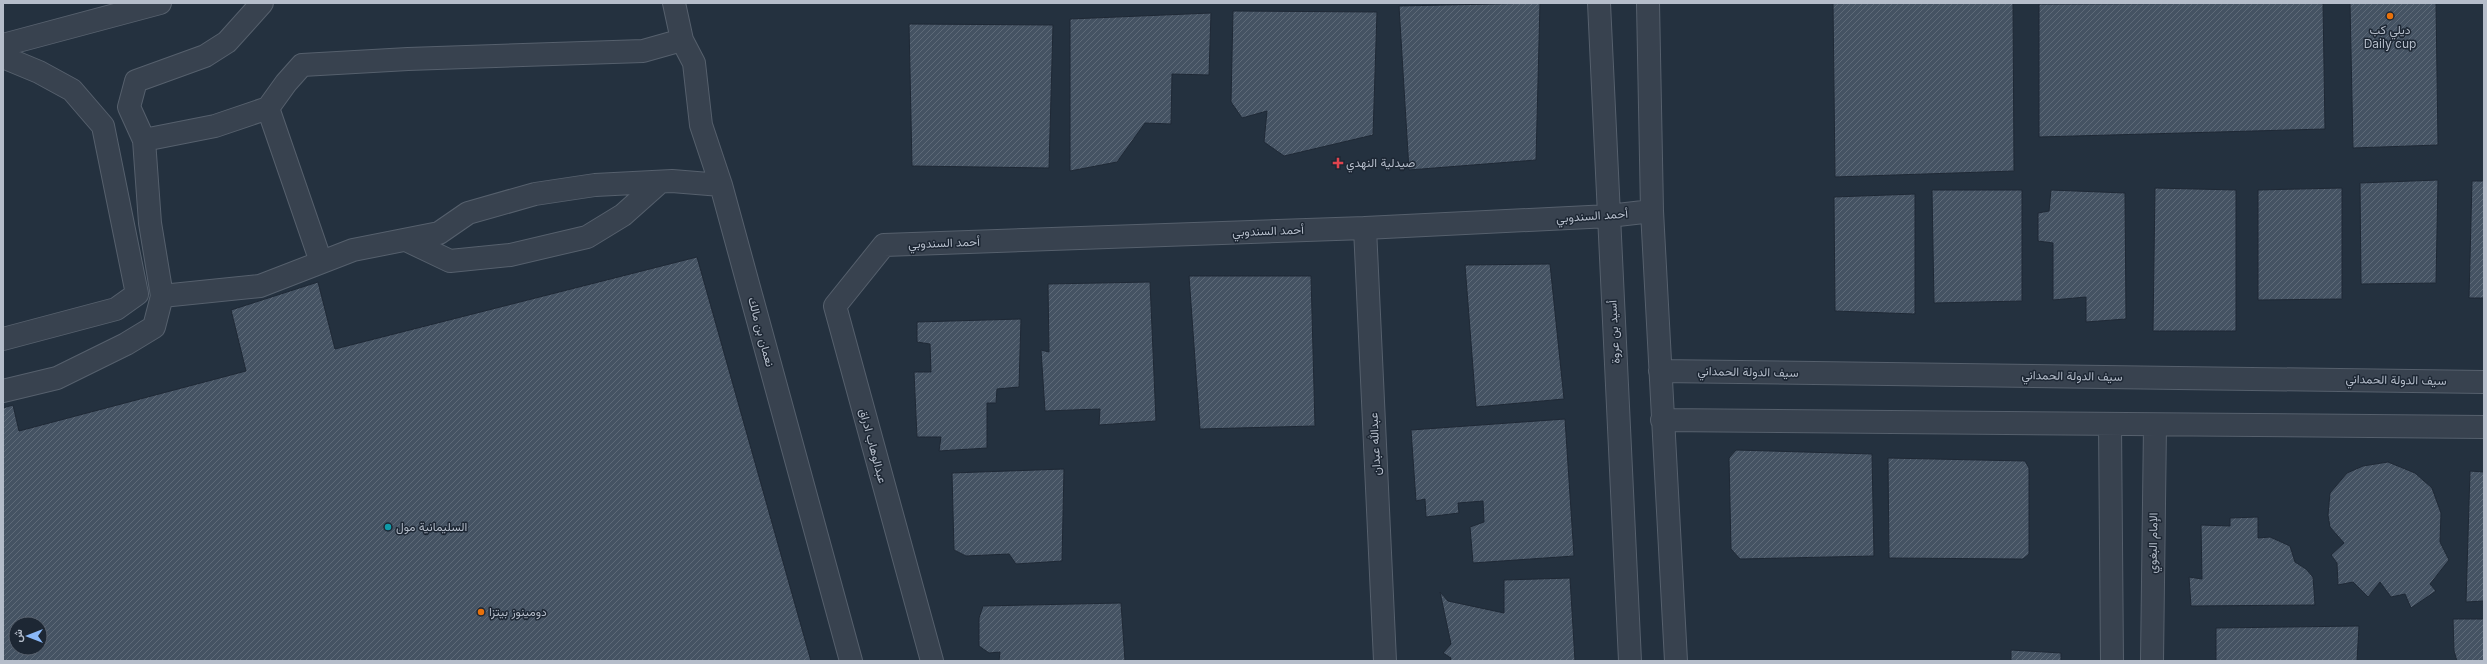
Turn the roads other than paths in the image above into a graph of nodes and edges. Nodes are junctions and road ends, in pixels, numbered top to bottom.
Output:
1 (160, 3) edge
2 (262, 3) edge
3 (674, 3) edge
4 (1599, 3) edge
5 (1648, 3) edge
6 (682, 40) junction
7 (3, 45) edge
8 (3, 57) edge
9 (268, 108) junction
10 (144, 140) junction
11 (660, 182) junction
12 (721, 185) junction
13 (1652, 211) junction
14 (1609, 216) junction
15 (1365, 228) junction
16 (406, 240) junction
17 (884, 245) joint
18 (321, 262) junction
19 (162, 296) junction
20 (3, 339) edge
21 (1660, 371) junction
22 (2484, 382) edge
23 (3, 391) edge
24 (1662, 420) junction
25 (2110, 425) junction
26 (2155, 425) junction
27 (2484, 427) edge
28 (851, 661) edge
29 (932, 661) edge
30 (1385, 661) edge
31 (1630, 661) edge
32 (1676, 661) edge
33 (2112, 661) edge
34 (2152, 661) edge

1 - 7 street
2 - 10 street
3 - 6 street, نعمان بن مالك
4 - 14 street, أسيد بن عروة
5 - 13 street
6 - 9 street
6 - 12 street, نعمان بن مالك
8 - 20 street
9 - 10 street
9 - 18 street
10 - 19 street
11 - 12 street
11 - 16 street
11 - 16 street
12 - 28 street, نعمان بن مالك
13 - 14 street, أحمد السندوبي
13 - 21 street
14 - 15 street, أحمد السندوبي
14 - 31 street, أسيد بن عروة
15 - 17 street, أحمد السندوبي
15 - 30 street, عبدالله عبدان
16 - 18 street
17 - 29 street, عبدالوهاب ادراق
18 - 19 street
19 - 23 street
21 - 22 street, سيف الدولة الحمداني
21 - 24 street
24 - 25 street
24 - 32 street
25 - 26 street
25 - 33 street
26 - 27 street
26 - 34 street, الإمام البغوي

